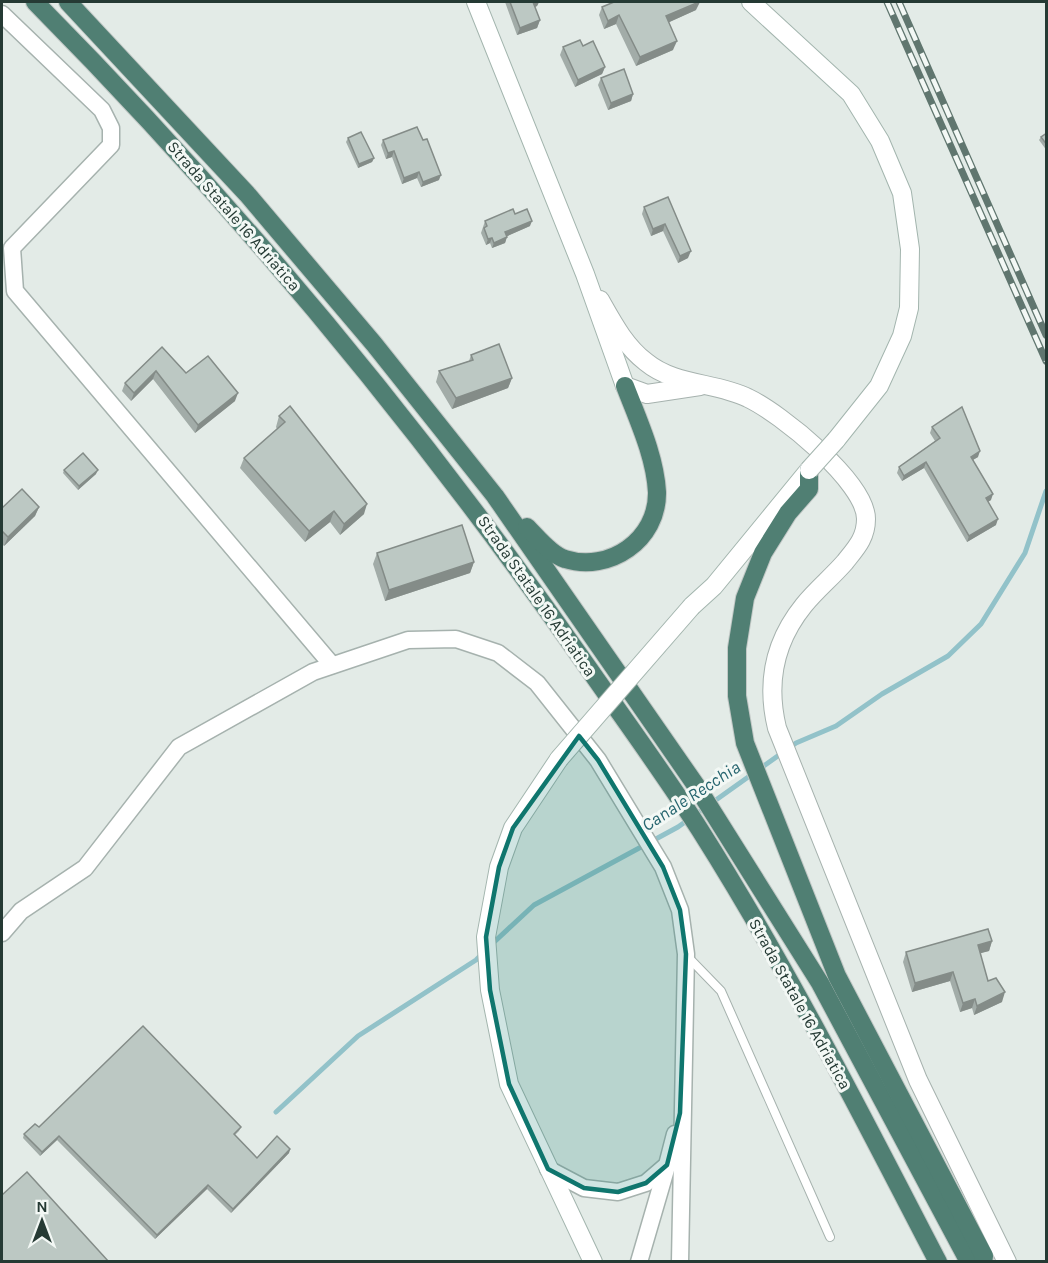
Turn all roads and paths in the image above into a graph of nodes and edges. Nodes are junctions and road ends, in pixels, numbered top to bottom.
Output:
1 (35, 2) edge
2 (68, 2) edge
3 (751, 2) edge
4 (478, 5) edge
5 (2, 14) edge
6 (585, 274) junction
7 (664, 374) junction
8 (702, 385) junction
9 (626, 387) junction
10 (809, 470) junction
11 (495, 496) junction
12 (332, 664) junction
13 (2, 933) edge
14 (686, 954) junction
15 (680, 1113) junction
16 (667, 1165) junction
17 (548, 1169) junction
18 (830, 1237) dead end
19 (593, 1262) edge
20 (639, 1262) edge
21 (680, 1262) edge
22 (938, 1262) edge
23 (969, 1262) edge
24 (983, 1262) edge
25 (1007, 1262) edge

1 - 22 highway, Strada Statale 16 Adriatica
2 - 11 highway, Strada Statale 16 Adriatica
3 - 10 main road, bridge
4 - 6 main road
5 - 12 street
6 - 7 main road
6 - 9 main road
7 - 8 main road
7 - 9 main road
8 - 9 main road
8 - 25 main road
9 - 11 highway
10 - 17 main road, bridge
10 - 24 highway
11 - 23 highway, Strada Statale 16 Adriatica
12 - 13 street
12 - 14 street
14 - 15 street
14 - 18 lane
15 - 16 street
15 - 21 street
16 - 17 street
16 - 20 street
17 - 19 main road

